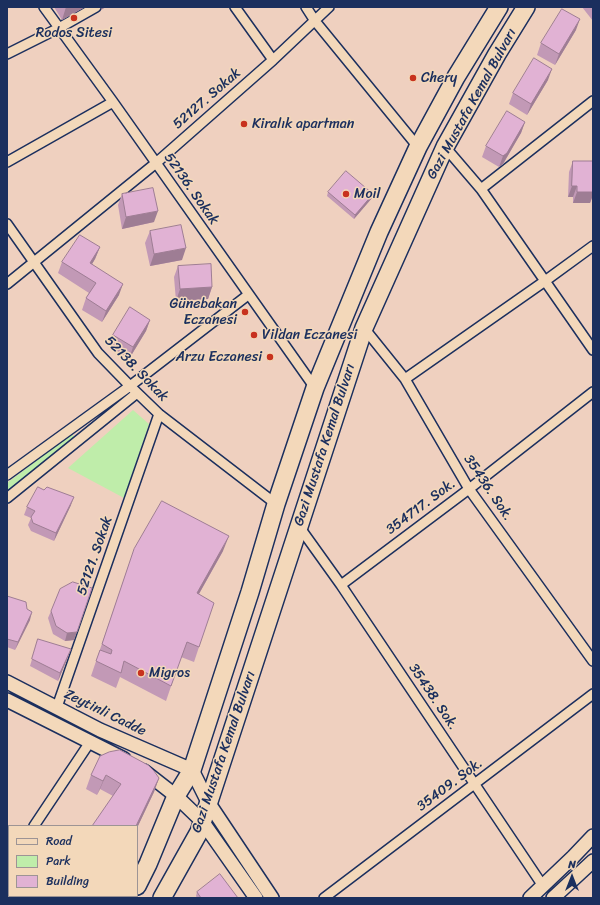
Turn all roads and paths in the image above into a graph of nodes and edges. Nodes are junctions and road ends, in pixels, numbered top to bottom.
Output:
1 (44, 7) edge
2 (96, 7) edge
3 (235, 7) edge
4 (306, 7) edge
5 (329, 7) edge
6 (499, 7) edge
7 (526, 7) edge
8 (315, 21) junction
9 (59, 28) junction
10 (7, 54) edge
11 (273, 60) junction
12 (593, 101) edge
13 (113, 102) junction
14 (418, 147) junction
15 (445, 147) junction
16 (7, 162) edge
17 (156, 163) junction
18 (481, 189) junction
19 (7, 224) edge
20 (593, 246) edge
21 (34, 262) junction
22 (546, 281) junction
23 (7, 284) edge
24 (248, 295) junction
25 (364, 328) junction
26 (593, 350) edge
27 (405, 379) junction
28 (130, 386) junction
29 (315, 388) junction
30 (593, 392) edge
31 (137, 393) junction
32 (159, 414) junction
33 (7, 475) edge
34 (469, 489) junction
35 (7, 498) edge
36 (276, 504) junction
37 (298, 525) junction
38 (341, 585) junction
39 (593, 661) edge
40 (7, 682) edge
41 (593, 694) edge
42 (7, 700) edge
43 (57, 707) junction
44 (90, 742) junction
45 (192, 770) junction
46 (474, 784) junction
47 (176, 796) junction
48 (208, 802) junction
49 (202, 821) junction
50 (35, 825) edge
51 (593, 836) edge
52 (593, 861) edge
53 (138, 884) edge
54 (543, 886) junction
55 (162, 898) edge
56 (256, 898) edge
57 (272, 898) edge
58 (324, 898) edge
59 (530, 898) edge
60 (553, 898) edge

1 - 9 street, 52136. Sokak
2 - 9 street
3 - 11 street
4 - 8 street
5 - 8 street, 52127. Sokak
6 - 14 highway, Gazi Mustafa Kemal Bulvarı
7 - 15 highway, Gazi Mustafa Kemal Bulvarı
8 - 11 street, 52127. Sokak
8 - 14 street
9 - 10 street
9 - 13 street, 52136. Sokak
11 - 17 street, 52127. Sokak
12 - 18 street
13 - 16 street
13 - 17 street, 52136. Sokak
14 - 29 highway, Gazi Mustafa Kemal Bulvarı
15 - 18 street
15 - 25 highway, Gazi Mustafa Kemal Bulvarı
17 - 21 street, 52127. Sokak
17 - 24 street, 52136. Sokak
18 - 22 street
19 - 21 street, 52138. Sokak
20 - 22 street
21 - 23 street, 52127. Sokak
21 - 28 street, 52138. Sokak
22 - 26 street
22 - 27 street
24 - 28 street
24 - 29 street, 52136. Sokak
25 - 27 street, 35436. Sok.
25 - 37 highway, Gazi Mustafa Kemal Bulvarı
27 - 34 street, 35436. Sok.
28 - 31 street, 52138. Sokak
28 - 33 street
29 - 36 highway, Gazi Mustafa Kemal Bulvarı
30 - 34 street, 354717. Sok.
31 - 32 street, 52138. Sokak
31 - 35 street
32 - 36 street, 52138. Sokak
32 - 43 street, 52121. Sokak
34 - 38 street, 354717. Sok.
34 - 39 street, 35436. Sok.
36 - 45 highway, Gazi Mustafa Kemal Bulvarı
37 - 38 street, 35438. Sok.
37 - 48 highway, Gazi Mustafa Kemal Bulvarı
38 - 46 street, 35438. Sok.
40 - 43 street, Zeytinli Cadde
41 - 46 street, 35409. Sok.
42 - 44 street
43 - 45 street, Zeytinli Cadde
44 - 47 street
44 - 50 street
45 - 47 highway, Gazi Mustafa Kemal Bulvarı
45 - 48 street
46 - 54 street, 35438. Sok.
46 - 58 street, 35409. Sok.
47 - 49 street
47 - 53 highway, Gazi Mustafa Kemal Bulvarı
48 - 49 highway, Gazi Mustafa Kemal Bulvarı
48 - 57 street
49 - 55 highway, Gazi Mustafa Kemal Bulvarı
49 - 56 street
51 - 54 street
52 - 60 street
54 - 59 street

